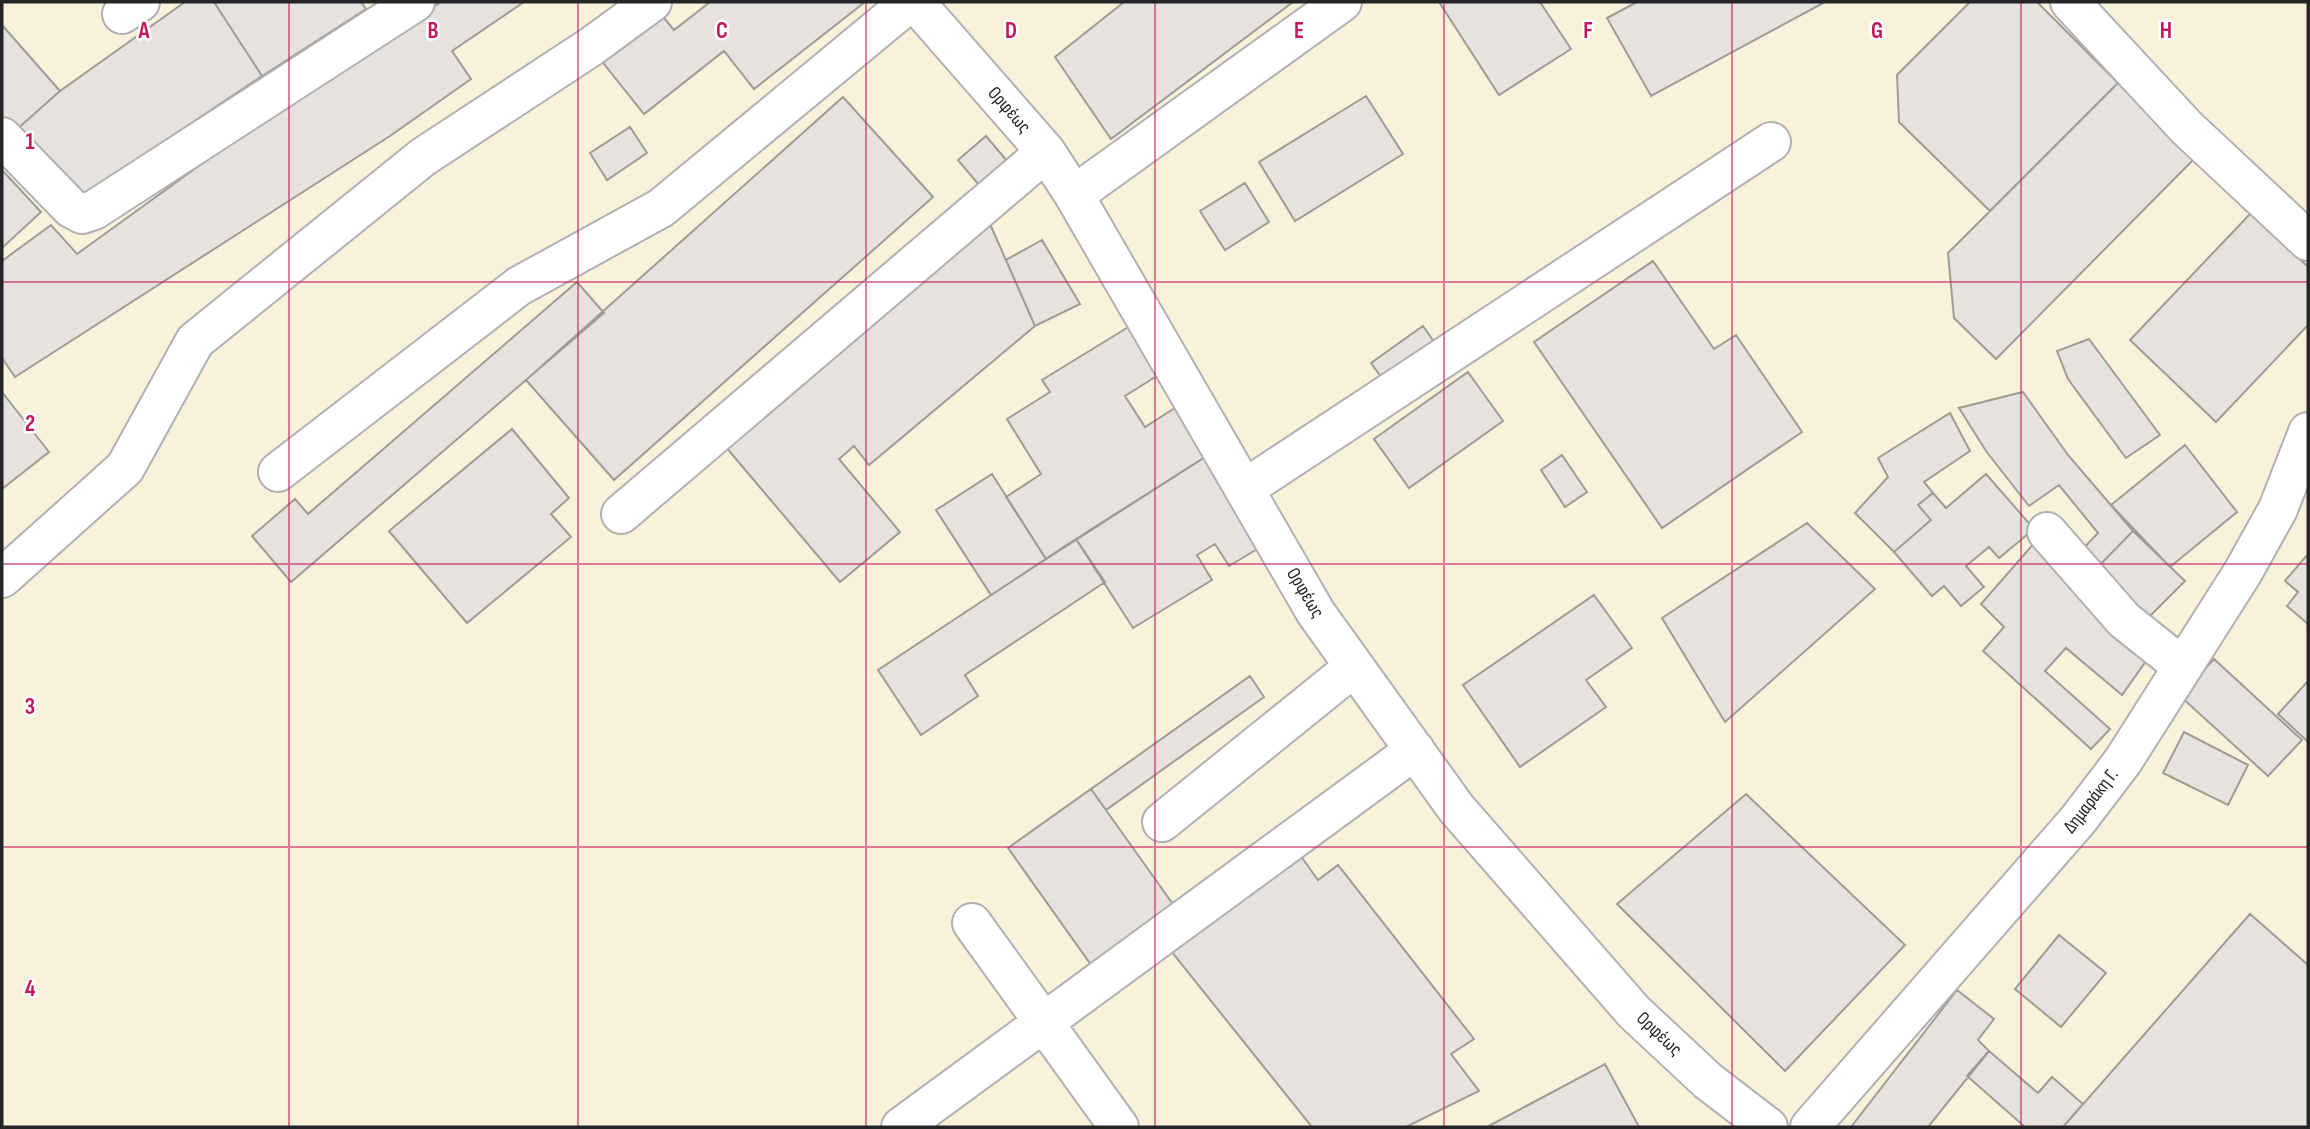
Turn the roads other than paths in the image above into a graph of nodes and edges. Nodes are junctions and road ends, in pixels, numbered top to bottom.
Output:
1 (415, 2) edge
2 (652, 2) edge
3 (910, 2) edge
4 (915, 2) edge
5 (1342, 2) edge
6 (2070, 2) edge
7 (2, 137) edge
8 (1771, 142) dead end
9 (1046, 152) junction
10 (1074, 195) junction
11 (2308, 241) edge
12 (2308, 432) edge
13 (278, 472) dead end
14 (1244, 489) junction
15 (621, 514) dead end
16 (2048, 533) dead end
17 (2, 578) edge
18 (1354, 667) junction
19 (2183, 667) junction
20 (1415, 750) junction
21 (1162, 822) dead end
22 (972, 923) dead end
23 (1043, 1022) junction
24 (901, 1127) edge
25 (1119, 1127) edge
26 (1768, 1127) edge
27 (1810, 1127) edge

1 - 7 street
2 - 17 street
3 - 13 street
4 - 9 street, Ορφέως
5 - 10 street
6 - 11 street
8 - 14 street
9 - 10 street, Ορφέως
9 - 15 street
10 - 14 street, Ορφέως
12 - 19 street, Δημαράκη Γ.
14 - 18 street, Ορφέως
16 - 19 street
18 - 20 street, Ορφέως
18 - 21 street
19 - 27 street, Δημαράκη Γ.
20 - 23 street
20 - 26 street, Ορφέως
22 - 23 street
23 - 24 street
23 - 25 street

